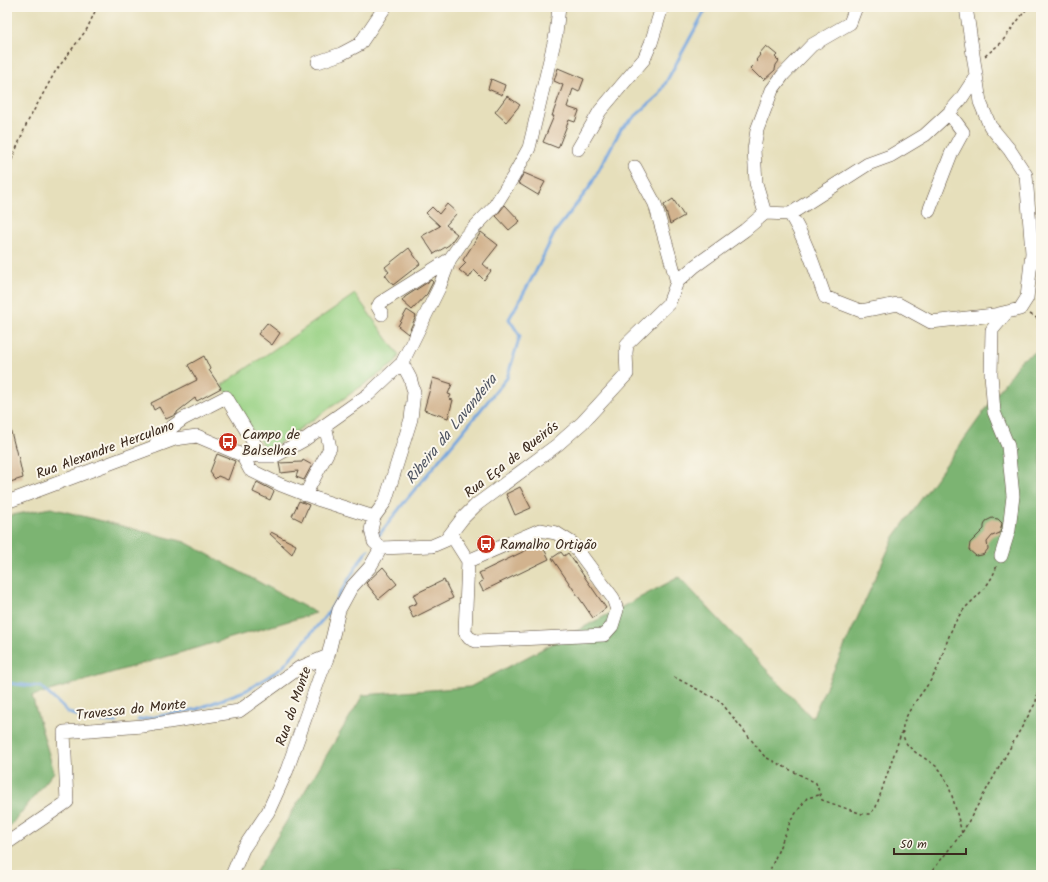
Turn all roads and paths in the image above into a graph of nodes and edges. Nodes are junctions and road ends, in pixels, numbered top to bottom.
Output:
1 (97, 7) edge
2 (385, 7) edge
3 (559, 7) edge
4 (662, 7) edge
5 (856, 7) edge
6 (966, 7) edge
7 (1028, 7) edge
8 (318, 62) dead end
9 (974, 62) junction
10 (976, 76) junction
11 (949, 113) junction
12 (578, 148) dead end
13 (635, 167) dead end
14 (7, 171) edge
15 (929, 211) dead end
16 (765, 213) junction
17 (790, 214) junction
18 (450, 259) junction
19 (678, 282) junction
20 (1020, 309) junction
21 (1007, 312) junction
22 (382, 314) dead end
23 (1041, 324) edge
24 (402, 363) junction
25 (325, 425) junction
26 (154, 447) junction
27 (242, 455) junction
28 (262, 456) junction
29 (306, 494) junction
30 (7, 502) edge
31 (374, 517) junction
32 (451, 534) junction
33 (381, 548) junction
34 (1001, 556) joint
35 (468, 561) junction
36 (328, 656) junction
37 (1041, 672) edge
38 (674, 677) dead end
39 (903, 728) junction
40 (819, 794) junction
41 (962, 833) junction
42 (7, 843) edge
43 (232, 875) edge
44 (768, 875) edge
45 (929, 875) edge

1 - 14 path
2 - 8 street
3 - 18 street
4 - 12 street
5 - 16 street
6 - 9 street
7 - 9 path
9 - 10 street
10 - 11 street
10 - 20 street
11 - 15 street
11 - 17 street
13 - 19 street
16 - 17 street
16 - 19 street, Rua Eça de Queirós
17 - 21 street
18 - 22 street
18 - 24 street, Rua Alexandre Herculano
19 - 32 street, Rua Eça de Queirós
20 - 21 street
20 - 23 path
21 - 34 street
24 - 25 street, Rua Alexandre Herculano
24 - 31 street
25 - 28 street, Rua Alexandre Herculano
25 - 29 street
26 - 27 street, Rua Alexandre Herculano
26 - 28 street
26 - 30 street, Rua Alexandre Herculano
27 - 28 street, Rua Alexandre Herculano
27 - 29 street
29 - 31 street
31 - 33 street
32 - 33 street, Rua Eça de Queirós
32 - 35 street
33 - 36 street, Rua do Monte
34 - 39 path
35 - 35 street
36 - 42 street, Travessa do Monte
36 - 43 street, Rua do Monte
37 - 41 path
38 - 40 path
39 - 40 path
39 - 41 path
40 - 44 path
41 - 45 path

